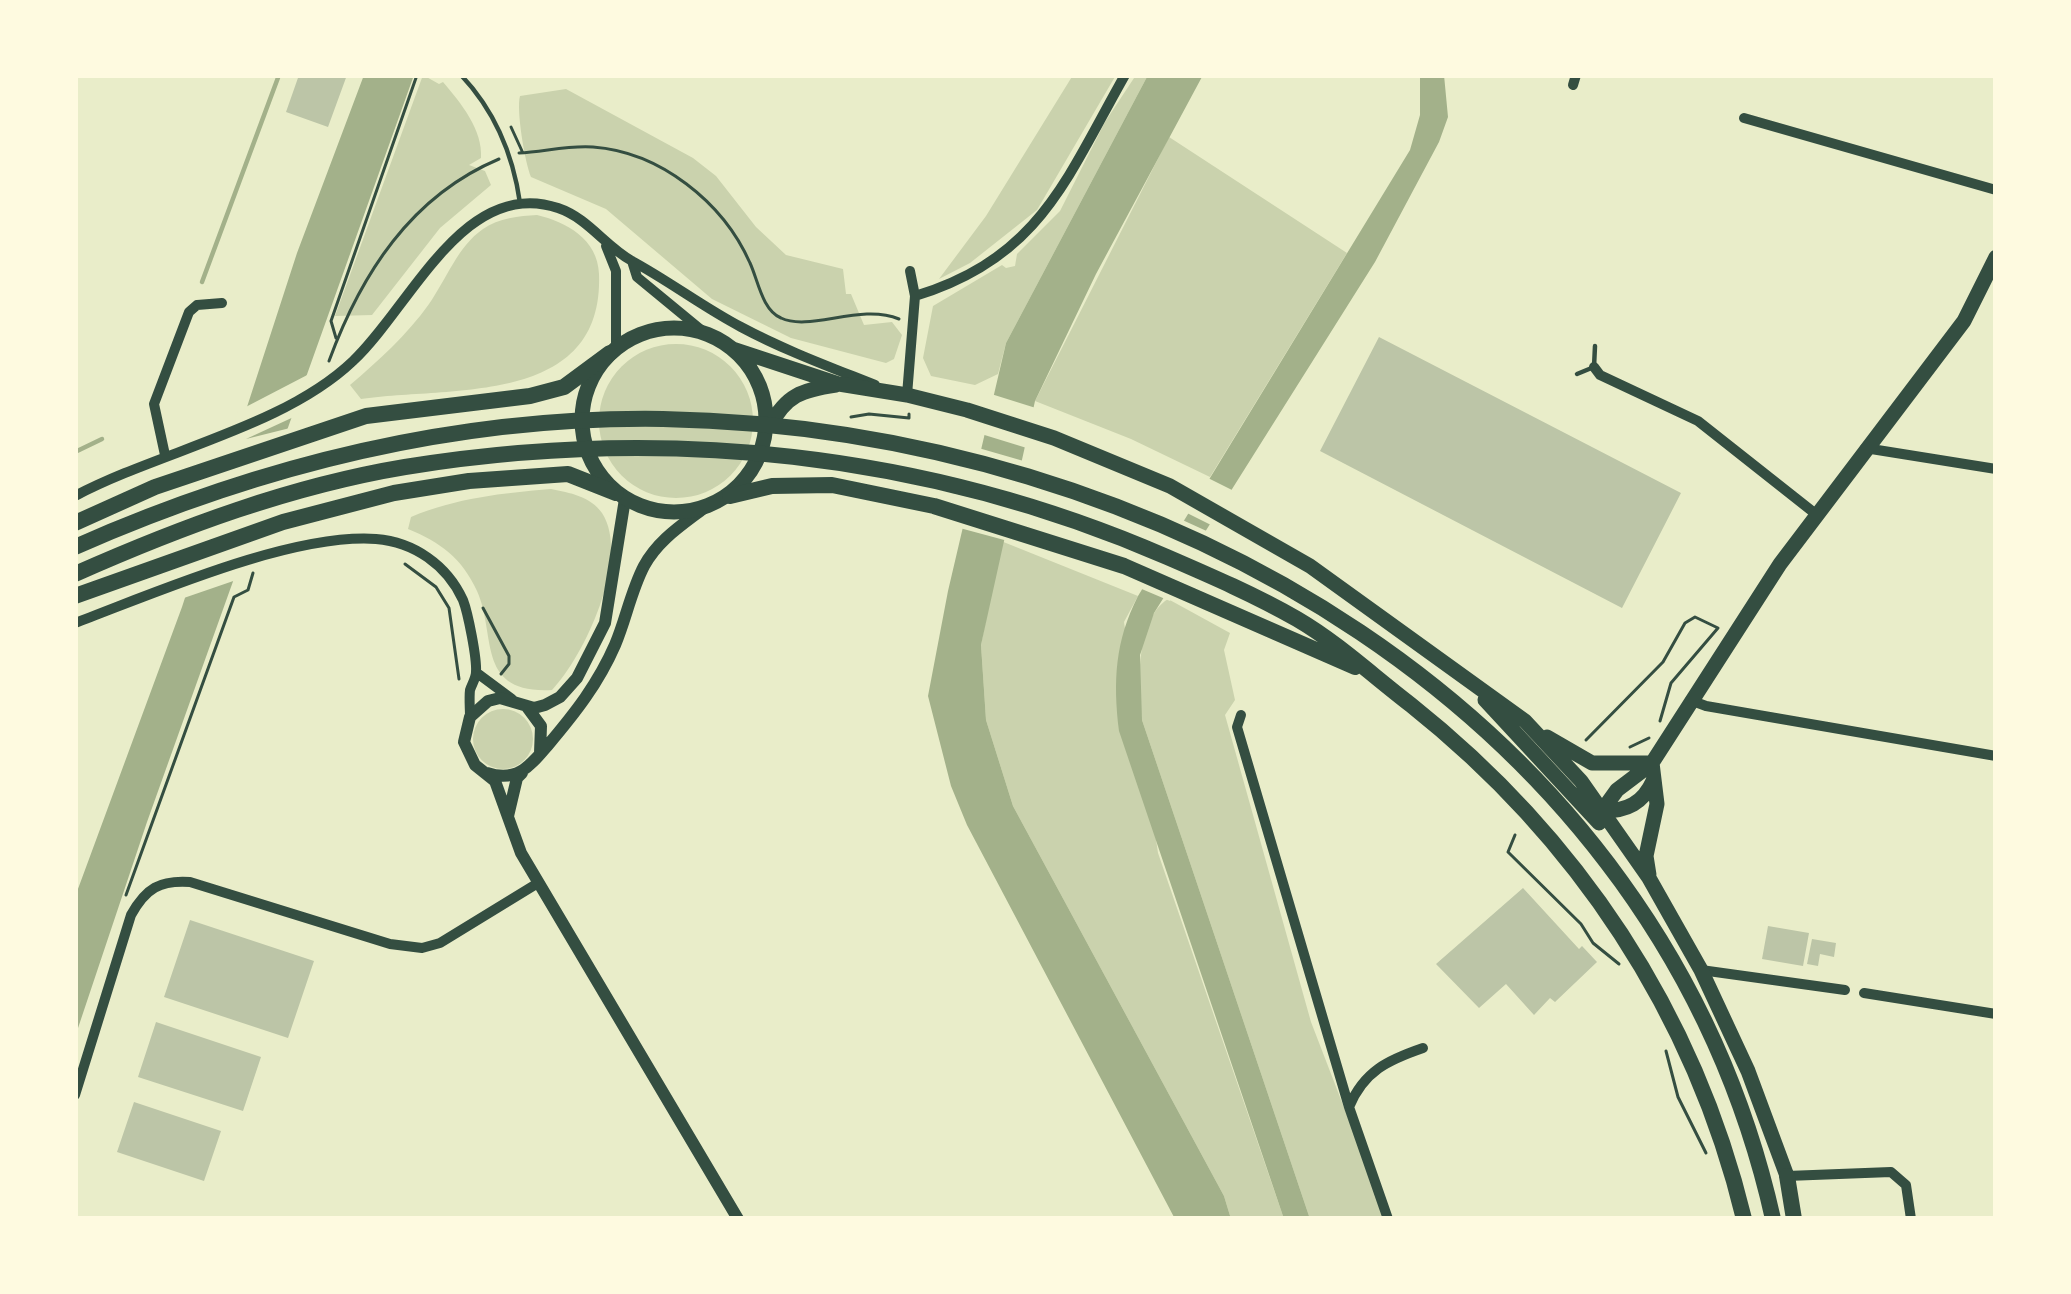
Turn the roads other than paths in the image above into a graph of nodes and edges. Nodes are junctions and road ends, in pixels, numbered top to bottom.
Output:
1 (461, 75) edge
2 (1126, 75) edge
3 (1744, 118) dead end
4 (1996, 190) edge
5 (520, 203) junction
6 (605, 244) junction
7 (1996, 257) edge
8 (632, 261) junction
9 (910, 272) dead end
10 (915, 296) junction
11 (222, 303) dead end
12 (705, 333) junction
13 (1595, 346) dead end
14 (734, 349) junction
15 (613, 351) junction
16 (1594, 367) junction
17 (1577, 374) dead end
18 (838, 384) junction
19 (902, 394) junction
20 (766, 434) junction
21 (1865, 448) junction
22 (165, 455) junction
23 (1996, 469) edge
24 (75, 496) edge
25 (621, 496) junction
26 (730, 496) junction
27 (704, 508) junction
28 (1817, 515) junction
29 (75, 524) edge
30 (75, 548) edge
31 (75, 574) edge
32 (75, 596) edge
33 (75, 623) edge
34 (1458, 670) junction
35 (476, 673) junction
36 (1372, 675) junction
37 (1690, 700) junction
38 (519, 702) junction
39 (1241, 715) dead end
40 (470, 717) junction
41 (1525, 721) junction
42 (1996, 756) edge
43 (529, 767) junction
44 (1653, 771) junction
45 (485, 772) junction
46 (1600, 814) junction
47 (508, 817) junction
48 (1649, 878) junction
49 (538, 883) junction
50 (1663, 906) junction
51 (1701, 970) junction
52 (1845, 990) joint
53 (1864, 993) joint
54 (1996, 1014) edge
55 (1424, 1048) dead end
56 (75, 1095) edge
57 (1349, 1107) junction
58 (1787, 1176) junction
59 (738, 1219) edge
60 (1388, 1219) edge
61 (1744, 1219) edge
62 (1774, 1219) edge
63 (1794, 1219) edge
64 (1911, 1219) edge

1 - 5 lane
2 - 10 street
3 - 4 street
5 - 6 street
5 - 22 street
6 - 8 street
6 - 15 street
7 - 21 main road
8 - 12 street
8 - 19 street
9 - 10 street
10 - 19 street
11 - 22 street
12 - 14 main road
12 - 15 main road
13 - 16 lane
14 - 18 main road
14 - 20 main road
15 - 25 main road
15 - 29 highway
16 - 17 lane
16 - 28 street
18 - 19 main road
18 - 20 main road
19 - 34 main road
20 - 26 main road
21 - 23 street
21 - 28 main road
22 - 24 street
25 - 27 main road
25 - 32 highway
25 - 38 street
26 - 27 main road
26 - 36 highway
27 - 43 street
28 - 37 main road
30 - 62 highway
31 - 36 highway
33 - 35 street
34 - 41 main road
34 - 46 main road
35 - 38 street
35 - 40 street
36 - 61 highway
37 - 42 street
37 - 44 main road
38 - 40 street
38 - 43 street
39 - 57 street
40 - 45 street
41 - 44 main road
41 - 46 main road
43 - 45 street
43 - 47 street
44 - 46 main road
44 - 48 main road
45 - 47 street
46 - 48 main road
46 - 50 main road
47 - 49 street
48 - 50 main road
49 - 56 street
49 - 59 street
50 - 51 main road
51 - 52 street
51 - 58 main road
52 - 53 lane
53 - 54 street
55 - 57 street
57 - 60 street
58 - 63 highway
58 - 64 street

